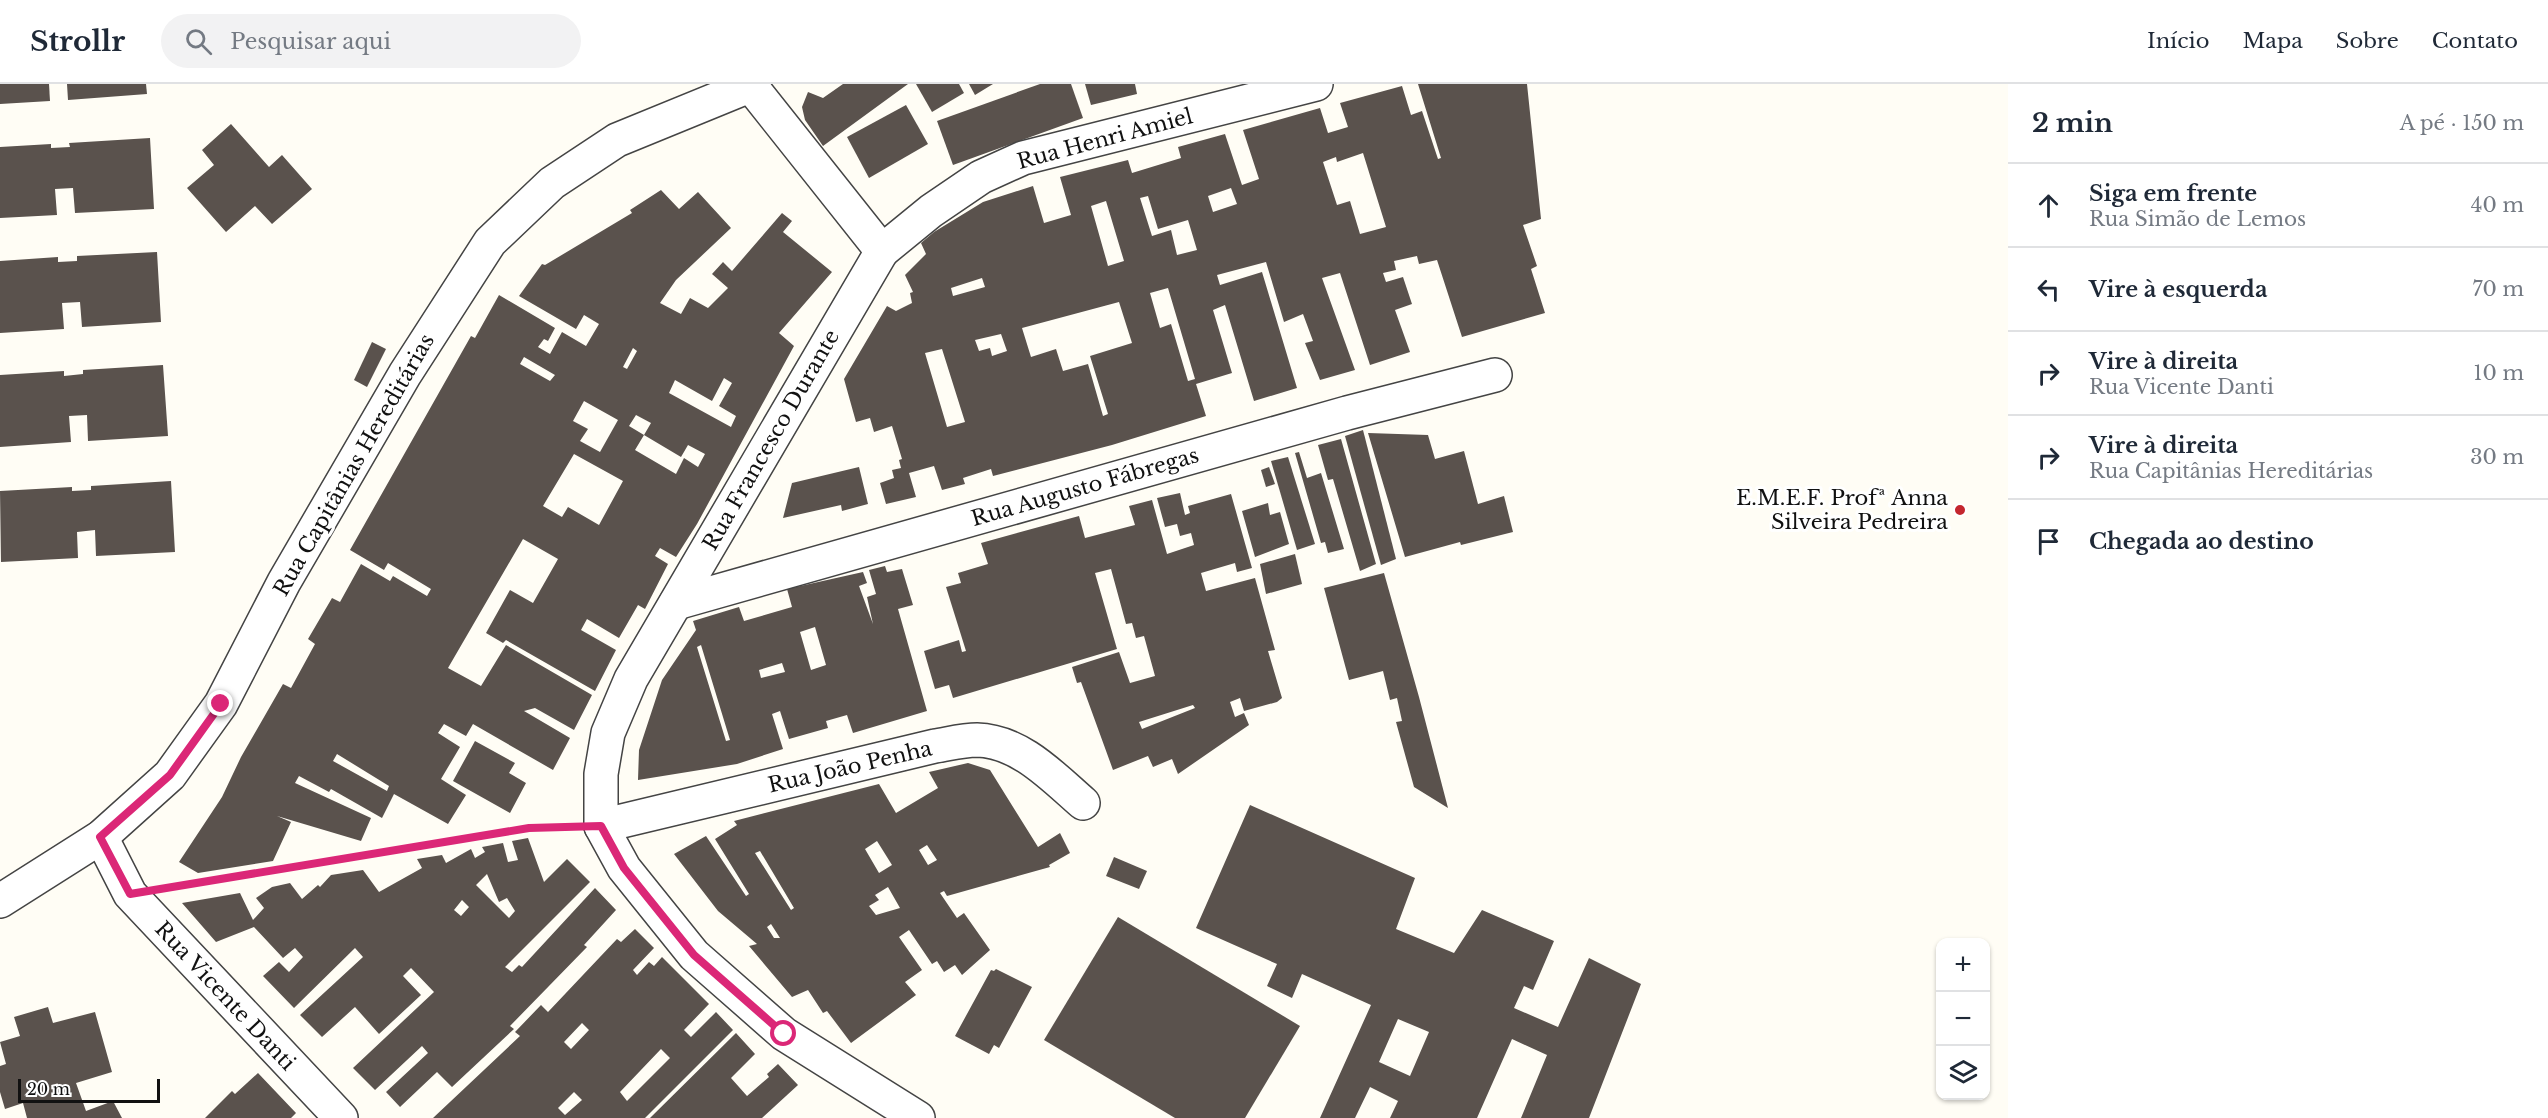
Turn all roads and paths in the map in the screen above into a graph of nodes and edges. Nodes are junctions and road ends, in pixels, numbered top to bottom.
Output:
1 (1316, 84) edge
2 (753, 85) edge
3 (882, 251) junction
4 (1496, 375) dead end
5 (675, 603) junction
6 (1083, 803) dead end
7 (601, 826) junction
8 (100, 837) junction
9 (130, 894) junction
10 (0, 901) edge
11 (341, 1118) edge
12 (918, 1118) edge

1 - 3 street, Rua Henri Amiel
2 - 3 street
2 - 8 street, Rua Capitânias Hereditárias
3 - 5 street, Rua Francesco Durante
4 - 5 street, Rua Augusto Fábregas
5 - 7 street, Rua Francesco Durante
6 - 7 street, Rua João Penha
7 - 9 path
7 - 12 street
8 - 9 street, Rua Vicente Danti
8 - 10 street, Rua Capitânias Hereditárias
9 - 11 street, Rua Vicente Danti

